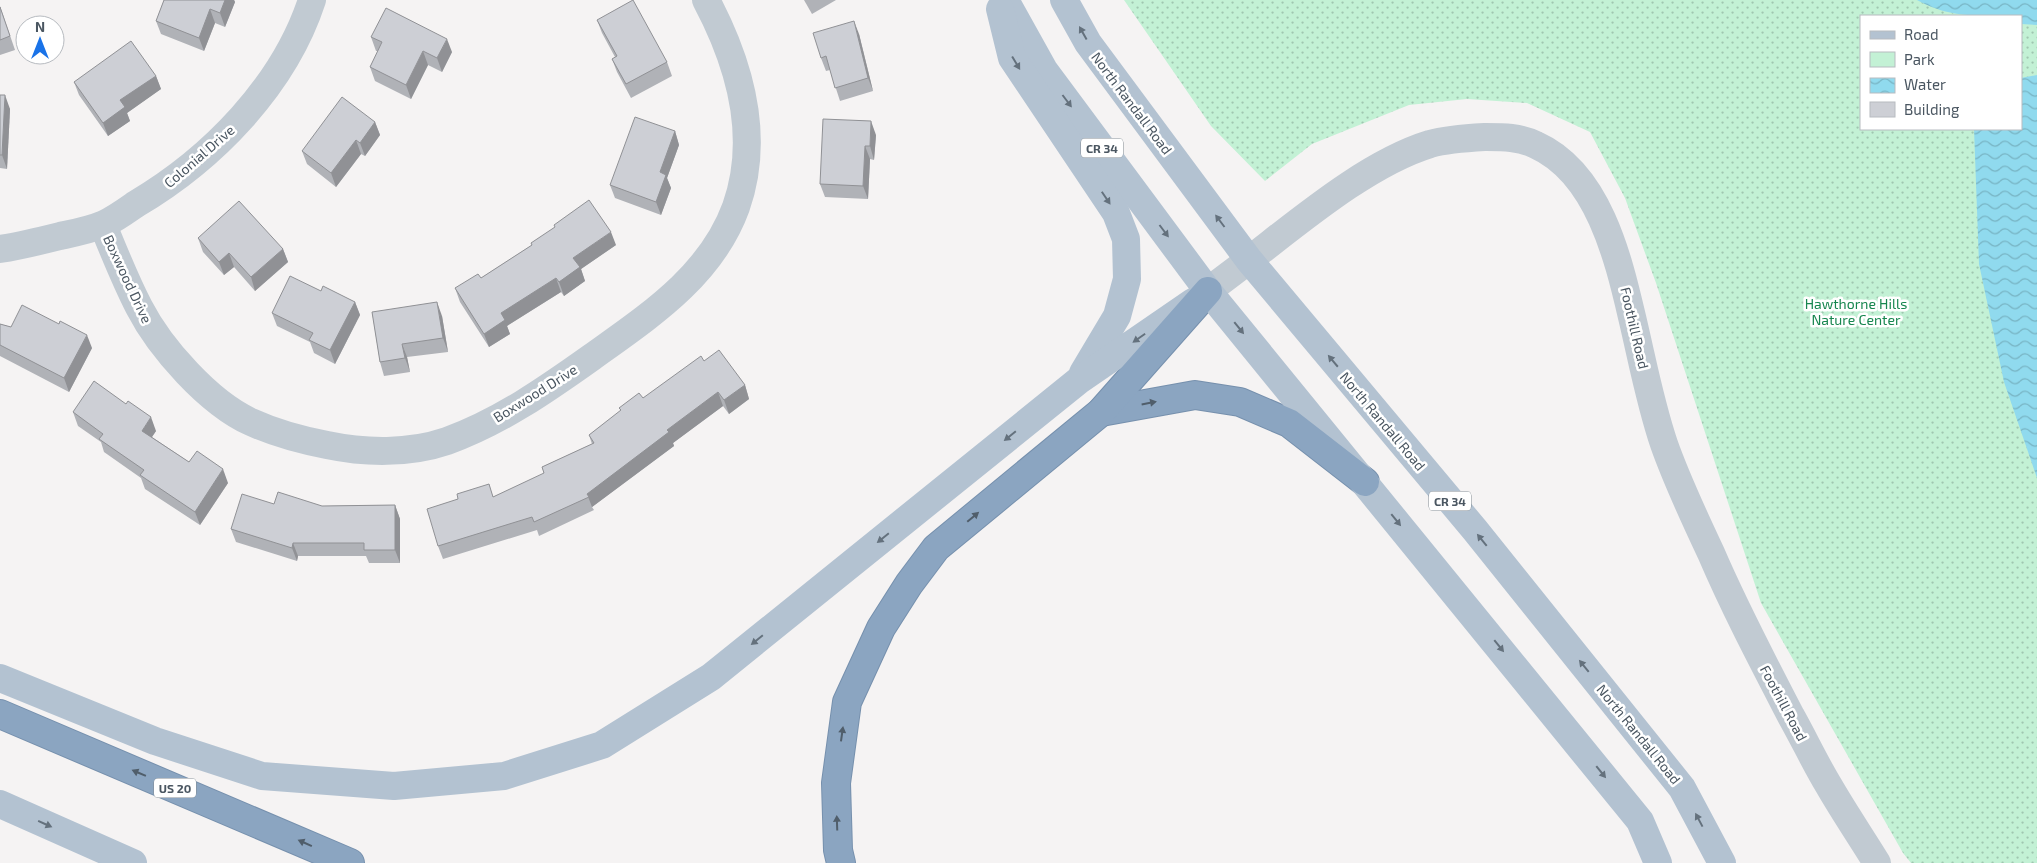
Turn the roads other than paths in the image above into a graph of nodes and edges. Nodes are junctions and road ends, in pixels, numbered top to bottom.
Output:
1 (312, 0) edge
2 (706, 0) edge
3 (998, 0) edge
4 (1005, 0) edge
5 (1064, 0) edge
6 (103, 225) junction
7 (0, 249) edge
8 (1249, 260) junction
9 (1208, 291) junction
10 (1078, 381) junction
11 (1101, 412) junction
12 (1366, 482) junction
13 (0, 678) edge
14 (0, 714) edge
15 (0, 804) edge
16 (132, 863) edge
17 (350, 863) edge
18 (841, 863) edge
19 (1658, 863) edge
20 (1722, 863) edge
21 (1877, 863) edge

1 - 6 street, Colonial Drive
2 - 6 street, Boxwood Drive
3 -> 10 main road
4 -> 9 main road, CR 34
8 -> 5 main road, North Randall Road / CR 34
6 - 7 street, Colonial Drive
8 - 9 street, Foothill Road
20 -> 8 main road, North Randall Road / CR 34
8 - 21 street, Foothill Road
9 -> 10 main road
9 - 11 highway
9 -> 12 main road, CR 34
10 -> 13 main road
11 -> 12 highway
18 -> 11 highway
12 -> 19 main road, CR 34
17 -> 14 highway, US 20
15 -> 16 main road

